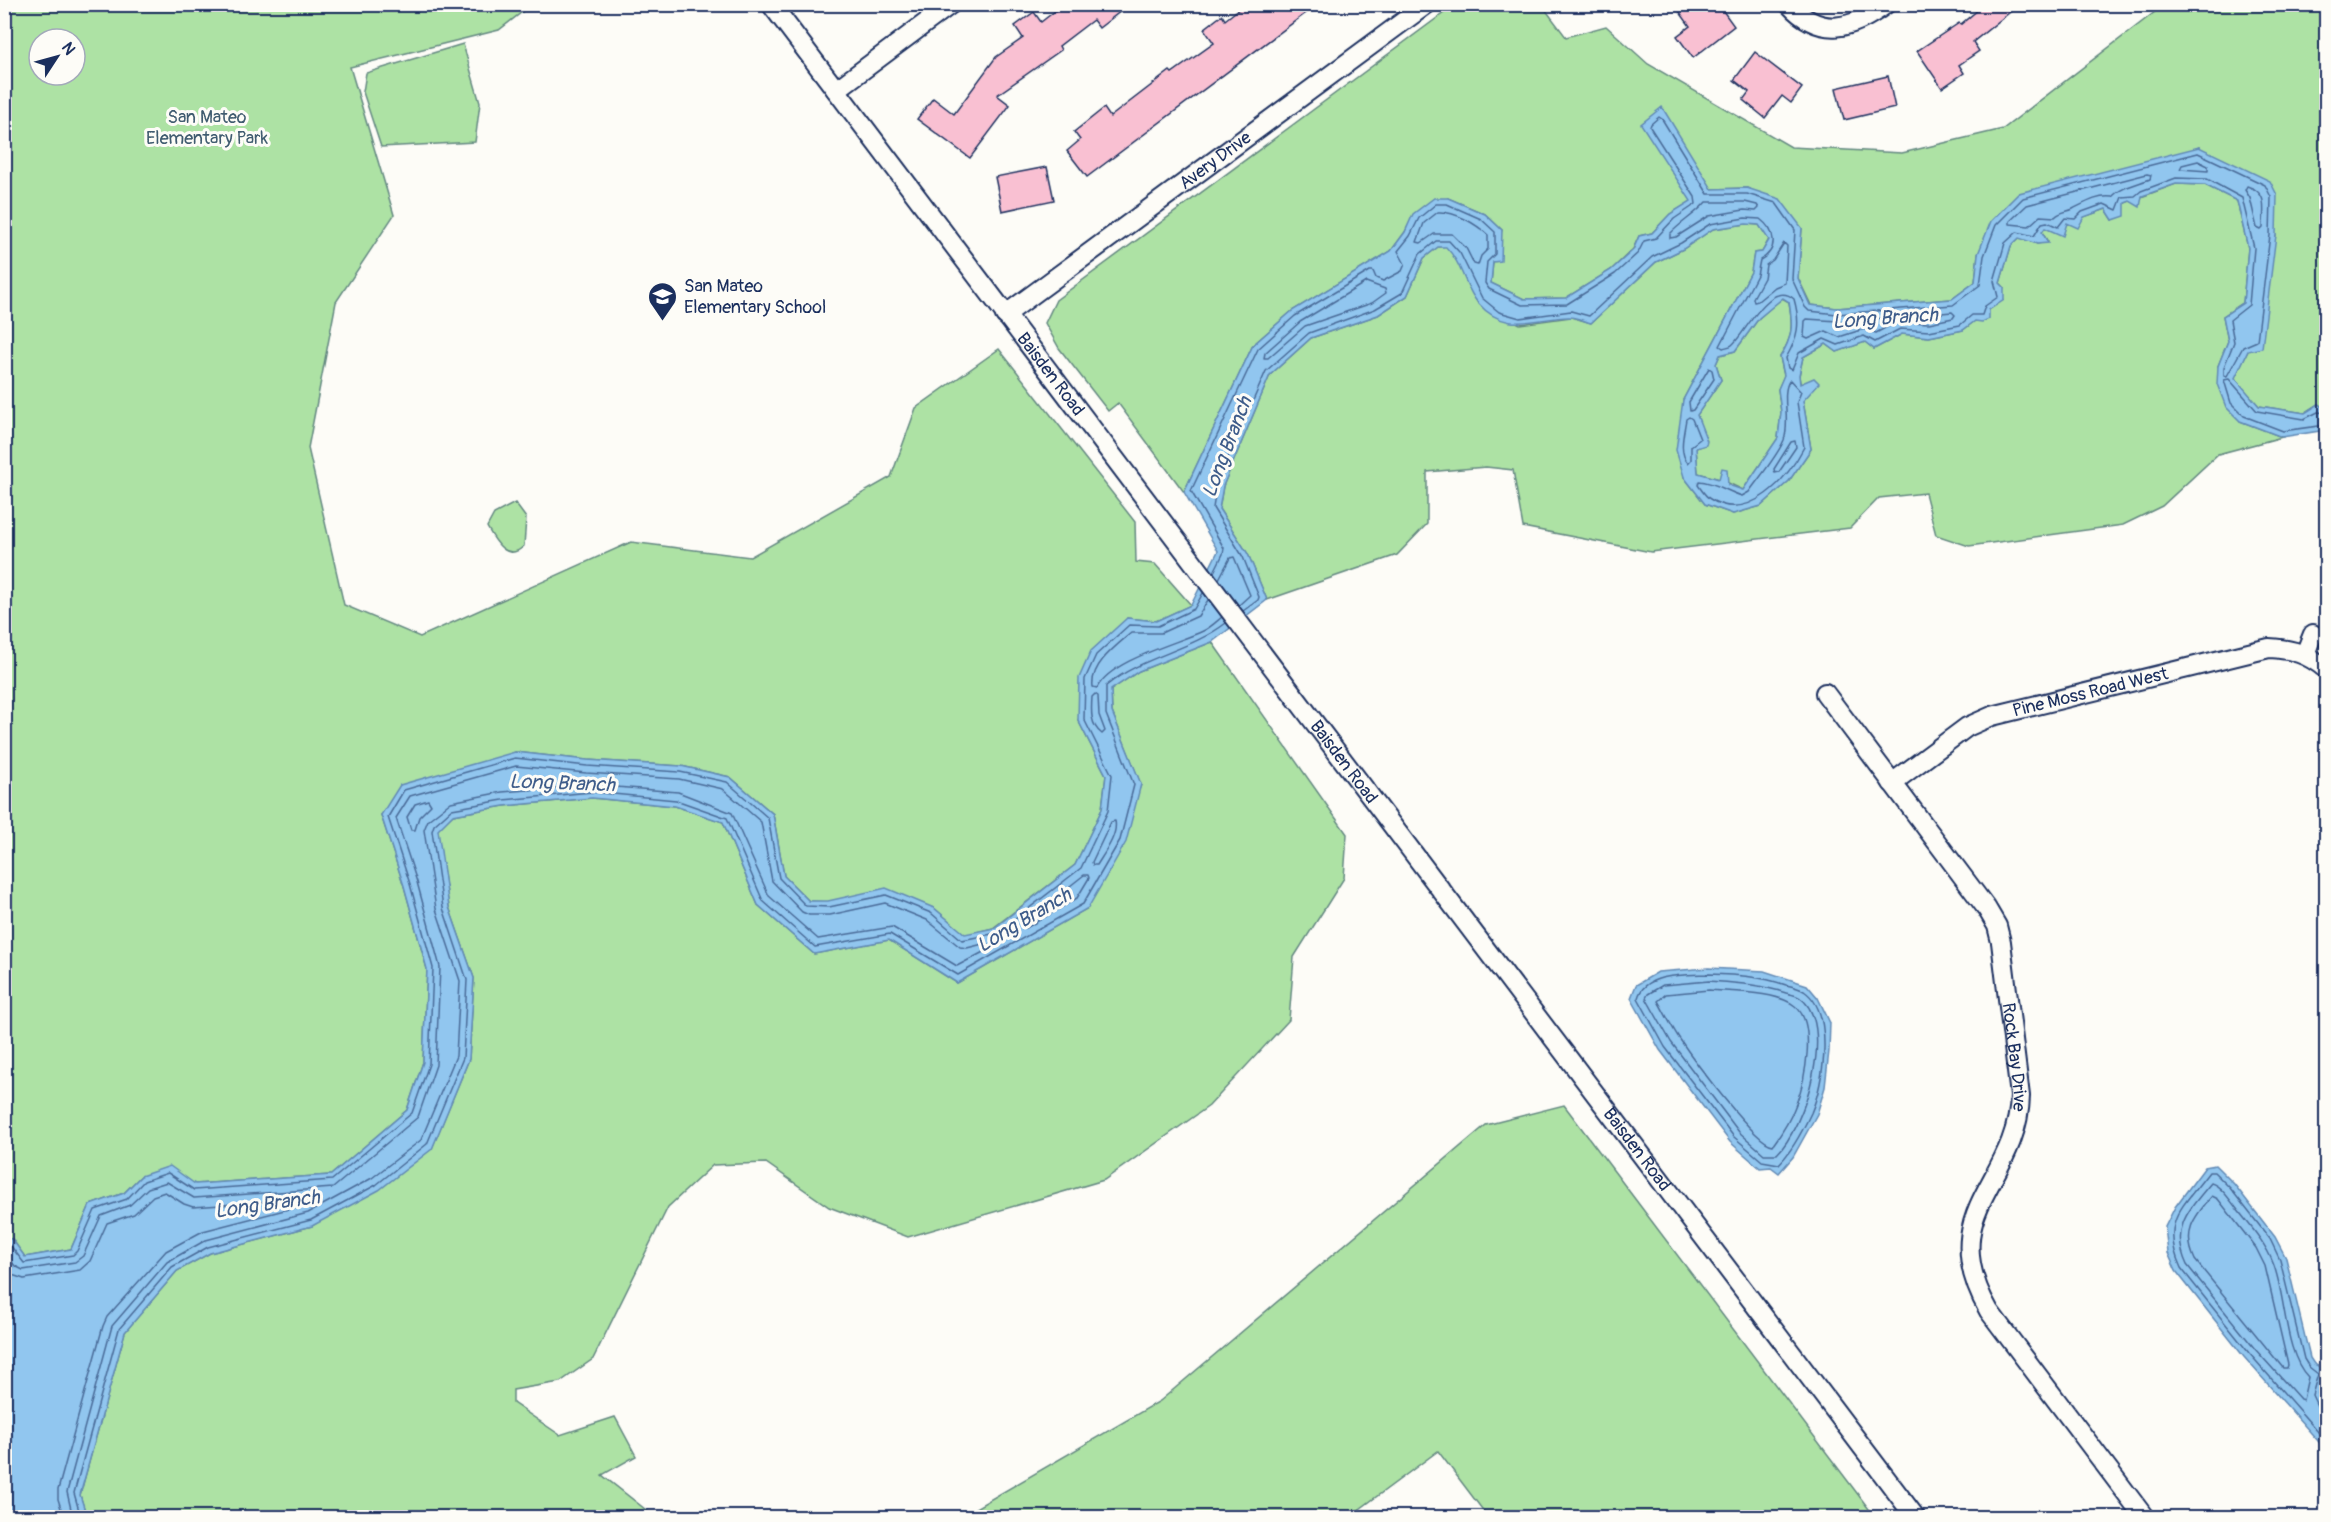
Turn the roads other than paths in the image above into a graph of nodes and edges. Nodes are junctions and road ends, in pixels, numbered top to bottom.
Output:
1 (771, 4) edge
2 (951, 4) edge
3 (1427, 4) edge
4 (1790, 4) edge
5 (1886, 4) edge
6 (836, 90) junction
7 (1005, 315) junction
8 (2313, 634) dead end
9 (2305, 654) junction
10 (2326, 669) edge
11 (1825, 693) dead end
12 (1892, 783) junction
13 (1916, 1518) edge
14 (2145, 1518) edge

1 - 6 street, Baisden Road
2 - 6 street
3 - 7 street, Avery Drive
4 - 5 street
6 - 7 street, Baisden Road
7 - 13 street, Baisden Road
8 - 9 street
9 - 10 street
9 - 12 street, Pine Moss Road West
11 - 12 street, Rock Bay Drive
12 - 14 street, Rock Bay Drive

